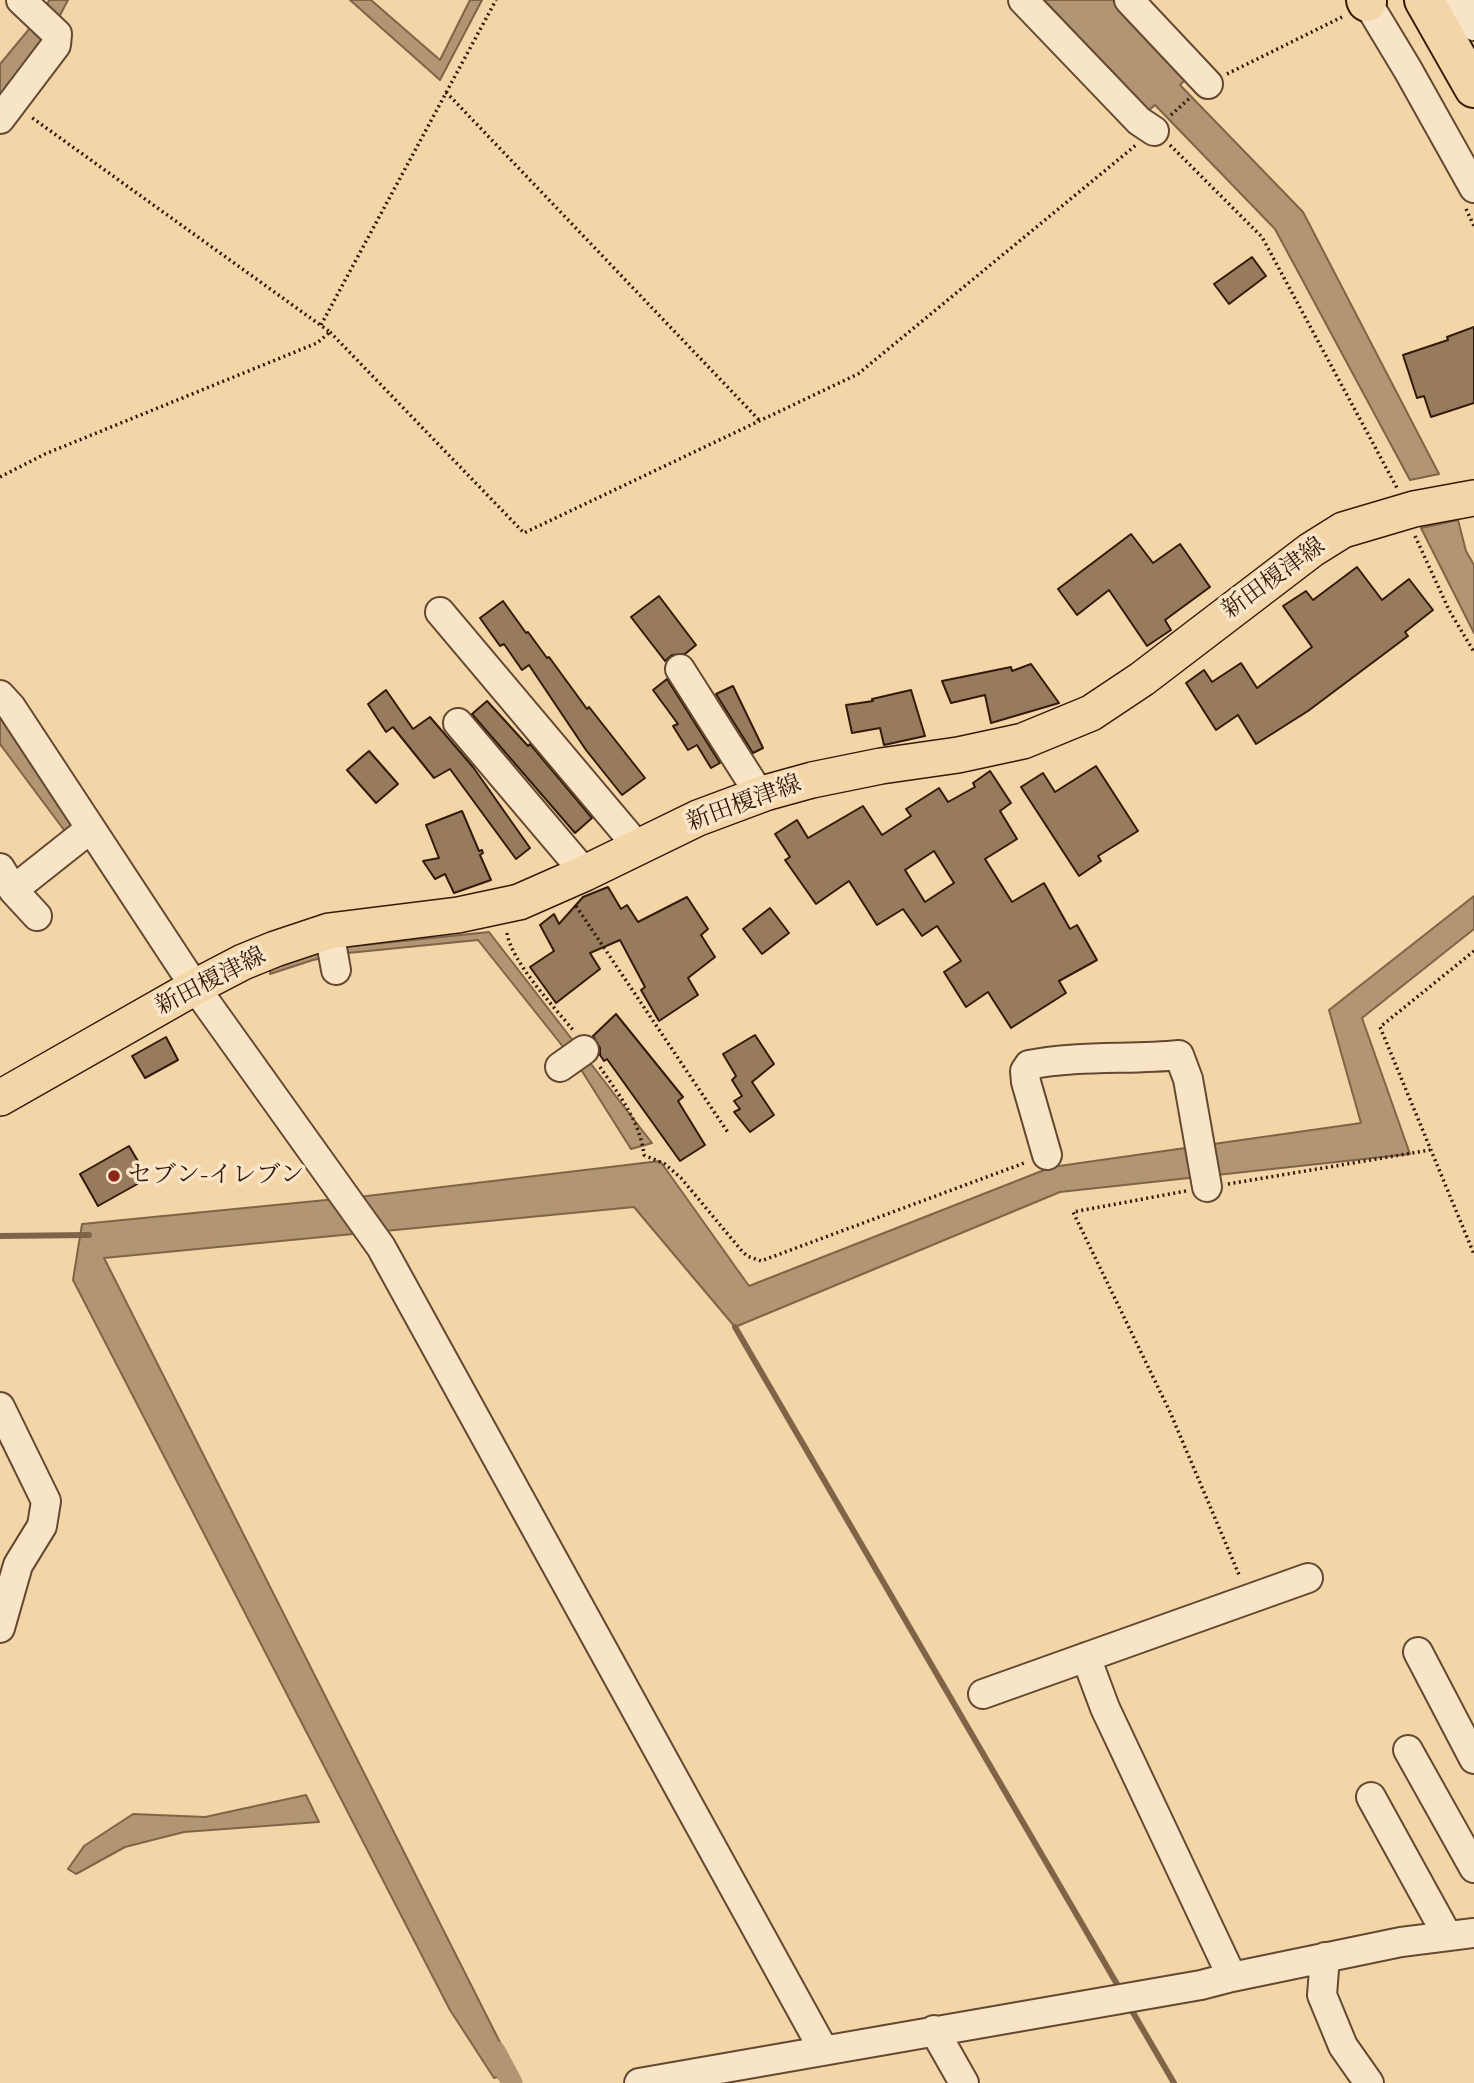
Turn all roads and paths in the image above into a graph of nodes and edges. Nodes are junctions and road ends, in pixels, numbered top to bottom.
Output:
1 (496, 0) edge
2 (1023, 0) edge
3 (1129, 0) edge
4 (1424, 0) edge
5 (1437, 0) edge
6 (1460, 0) edge
7 (1370, 1) edge
8 (36, 11) edge
9 (1474, 26) edge
10 (1474, 67) edge
11 (1202, 88) junction
12 (1474, 88) edge
13 (446, 92) junction
14 (6, 111) edge
15 (1159, 126) junction
16 (1474, 188) edge
17 (321, 325) junction
18 (330, 332) junction
19 (760, 421) junction
20 (0, 477) edge
21 (1466, 500) edge
22 (1406, 505) junction
23 (439, 612) dead end
24 (1474, 652) edge
25 (680, 668) dead end
26 (0, 695) edge
27 (458, 723) dead end
28 (760, 795) junction
29 (90, 829) junction
30 (638, 847) junction
31 (574, 878) junction
32 (7, 879) edge
33 (37, 916) dead end
34 (329, 931) junction
35 (507, 931) dead end
36 (1474, 951) edge
37 (336, 970) dead end
38 (195, 987) junction
39 (586, 1049) junction
40 (560, 1067) dead end
41 (0, 1098) edge
42 (729, 1134) dead end
43 (1430, 1150) junction
44 (1048, 1155) joint
45 (1206, 1182) junction
46 (1474, 1254) edge
47 (0, 1407) edge
48 (1308, 1578) dead end
49 (1249, 1599) junction
50 (0, 1629) edge
51 (1418, 1652) dead end
52 (1086, 1657) junction
53 (983, 1695) dead end
54 (1408, 1750) dead end
55 (1474, 1759) edge
56 (1371, 1797) dead end
57 (1474, 1868) edge
58 (1460, 1934) edge
59 (1325, 1957) junction
60 (1232, 1977) junction
61 (934, 2030) junction
62 (823, 2049) junction
63 (639, 2083) edge
64 (964, 2083) edge
65 (1368, 2083) edge

1 - 13 path
2 - 15 street
3 - 11 street
4 - 12 highway
5 - 10 highway
6 - 9 street
7 - 11 path
7 - 16 street
8 - 14 street
11 - 15 path
13 - 17 path
13 - 19 path
14 - 17 path
15 - 19 path
15 - 22 path
17 - 18 path
18 - 19 path
18 - 20 path
21 - 22 main road, 新田榎津線
22 - 24 path
22 - 28 main road, 新田榎津線
23 - 30 street
25 - 28 street
26 - 29 street
27 - 31 street
28 - 30 main road, 新田榎津線
29 - 32 street
29 - 38 street
30 - 31 main road, 新田榎津線
31 - 34 main road, 新田榎津線
31 - 42 path
32 - 33 street
34 - 37 street
34 - 38 main road, 新田榎津線
35 - 39 path
36 - 43 path
38 - 41 main road, 新田榎津線
38 - 62 street
39 - 40 street
39 - 44 path
43 - 45 path
43 - 46 path
44 - 45 street
45 - 49 path
47 - 50 street
48 - 49 street
49 - 52 street
51 - 55 street
52 - 53 street
52 - 60 street
54 - 57 street
56 - 58 street
58 - 59 street
59 - 60 street
59 - 65 street
60 - 61 street
61 - 62 street
61 - 64 street
62 - 63 street

